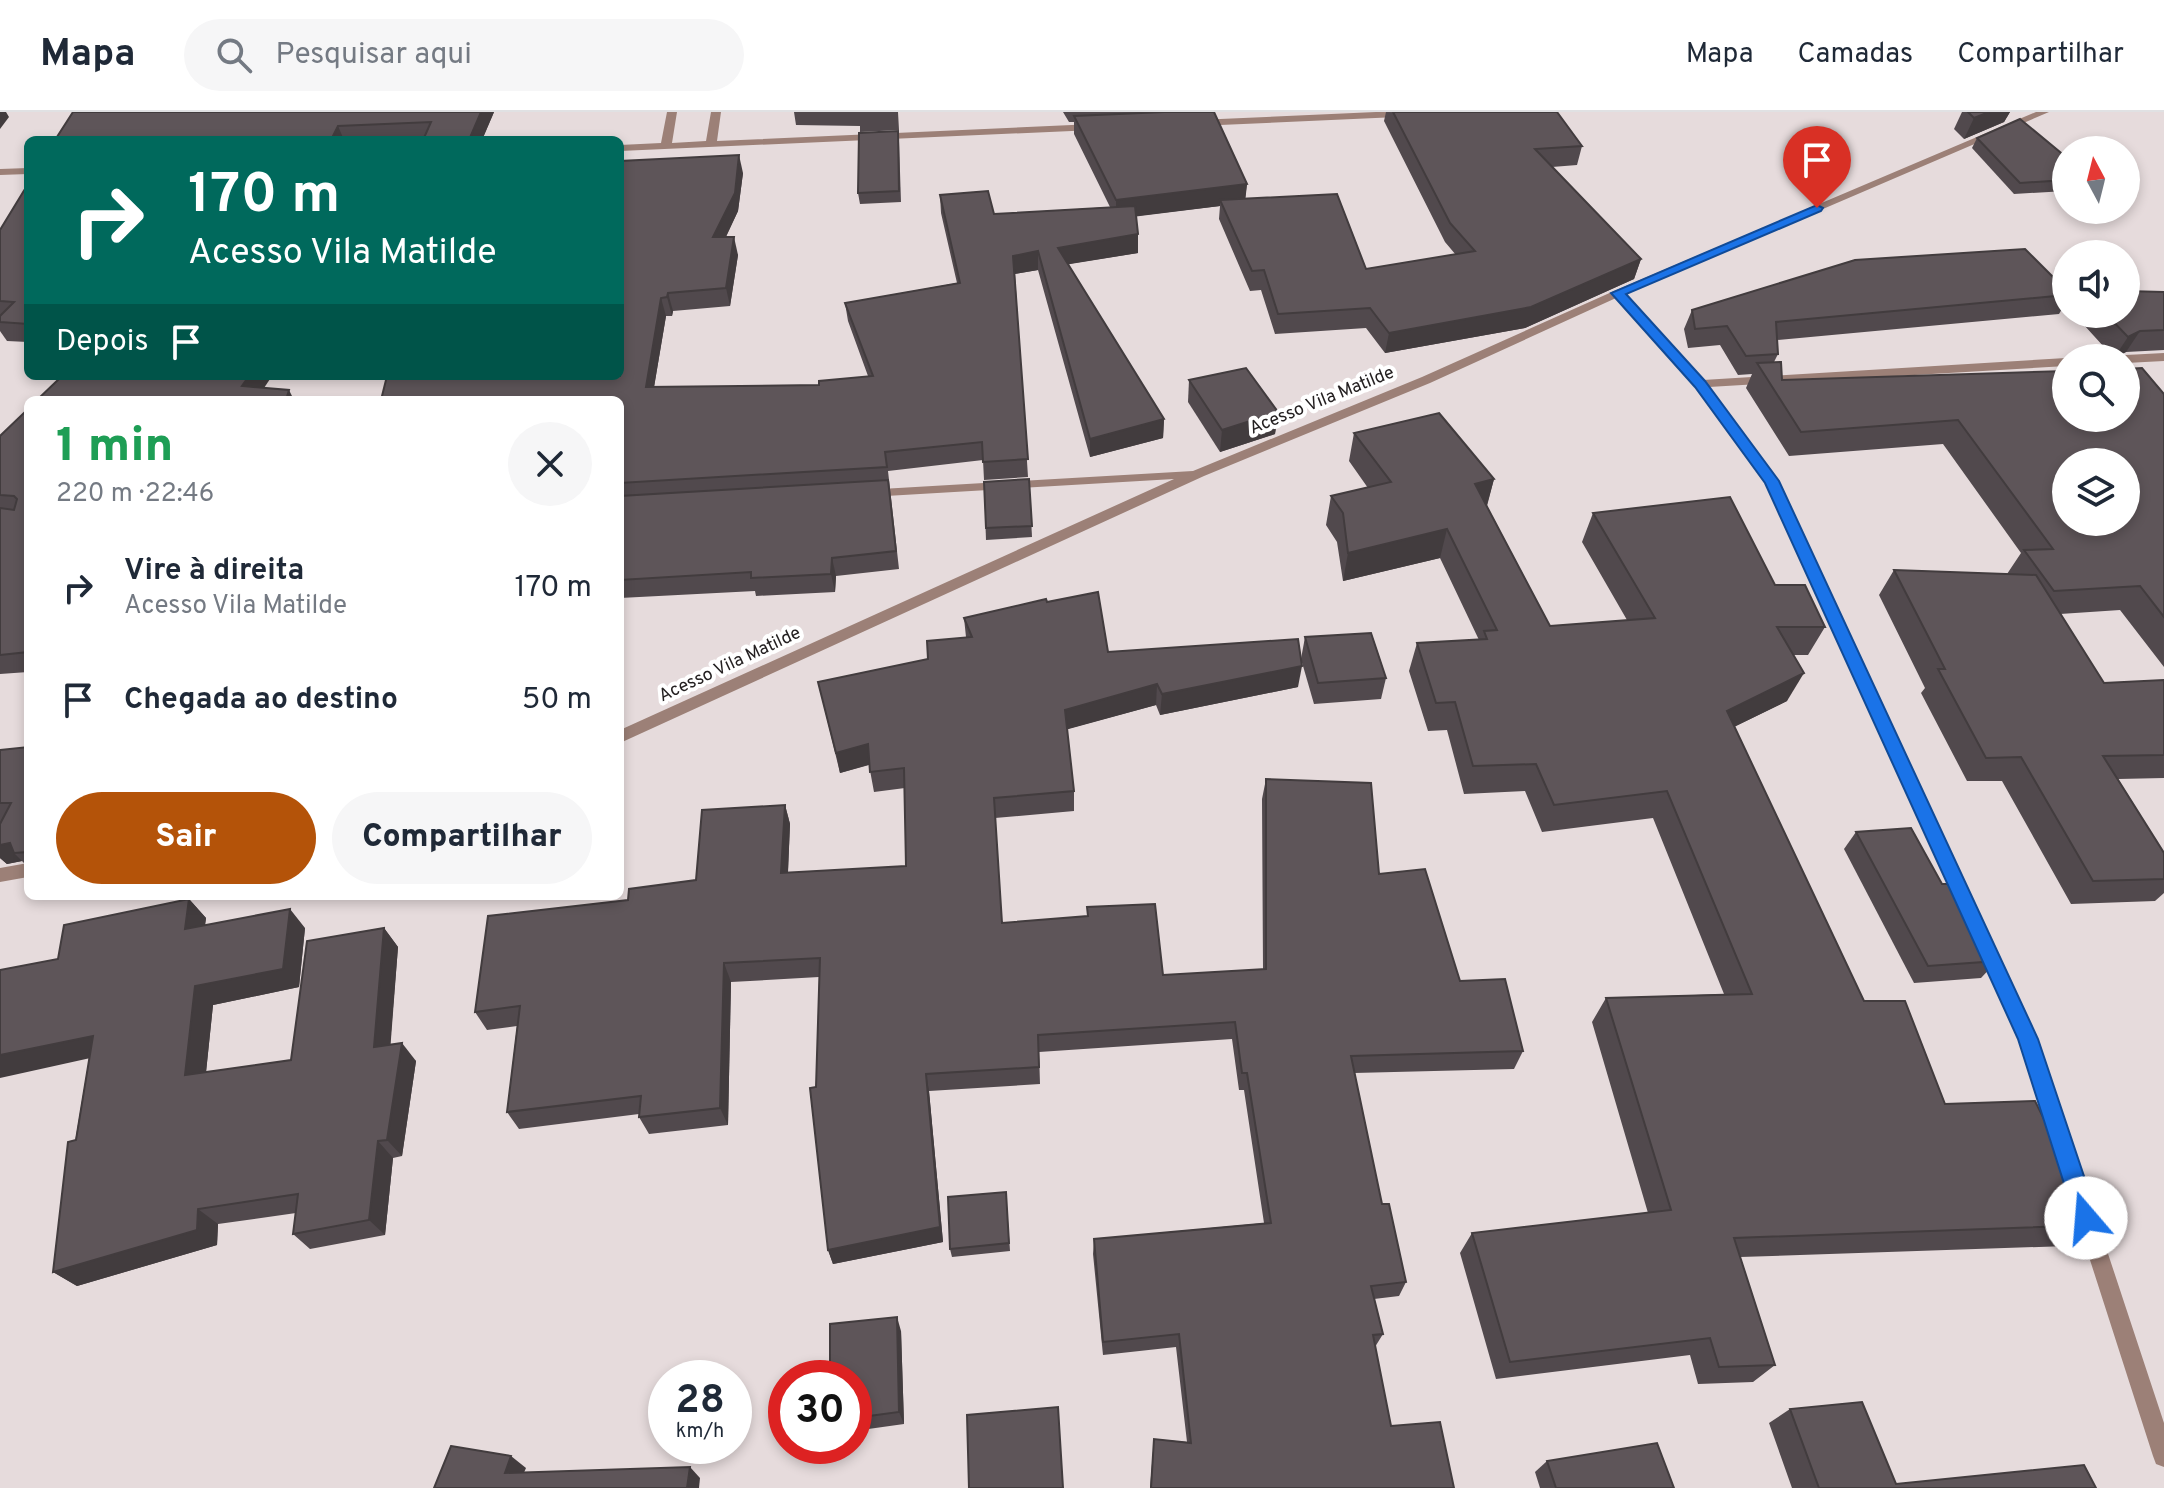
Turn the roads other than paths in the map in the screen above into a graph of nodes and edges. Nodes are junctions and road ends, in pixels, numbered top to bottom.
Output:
1 (672, 112) edge
2 (716, 112) edge
3 (1442, 112) edge
4 (2044, 112) edge
5 (1188, 123) edge
6 (1108, 127) edge
7 (711, 144) junction
8 (666, 146) junction
9 (624, 148) edge
10 (24, 171) edge
11 (0, 172) edge
12 (1618, 293) junction
13 (2164, 357) edge
14 (2140, 358) edge
15 (2052, 363) edge
16 (1700, 384) junction
17 (1199, 473) junction
18 (848, 494) edge
19 (624, 735) edge
20 (24, 871) edge
21 (0, 875) edge
22 (2164, 1456) edge

1 - 8 street
2 - 7 street
3 - 5 street
4 - 12 street, Acesso Vila Matilde
6 - 7 street
7 - 8 street
8 - 9 street
10 - 11 street
12 - 16 street
12 - 17 street, Acesso Vila Matilde
13 - 14 street
15 - 16 street
16 - 22 street
17 - 18 street
17 - 19 street, Acesso Vila Matilde
20 - 21 street

